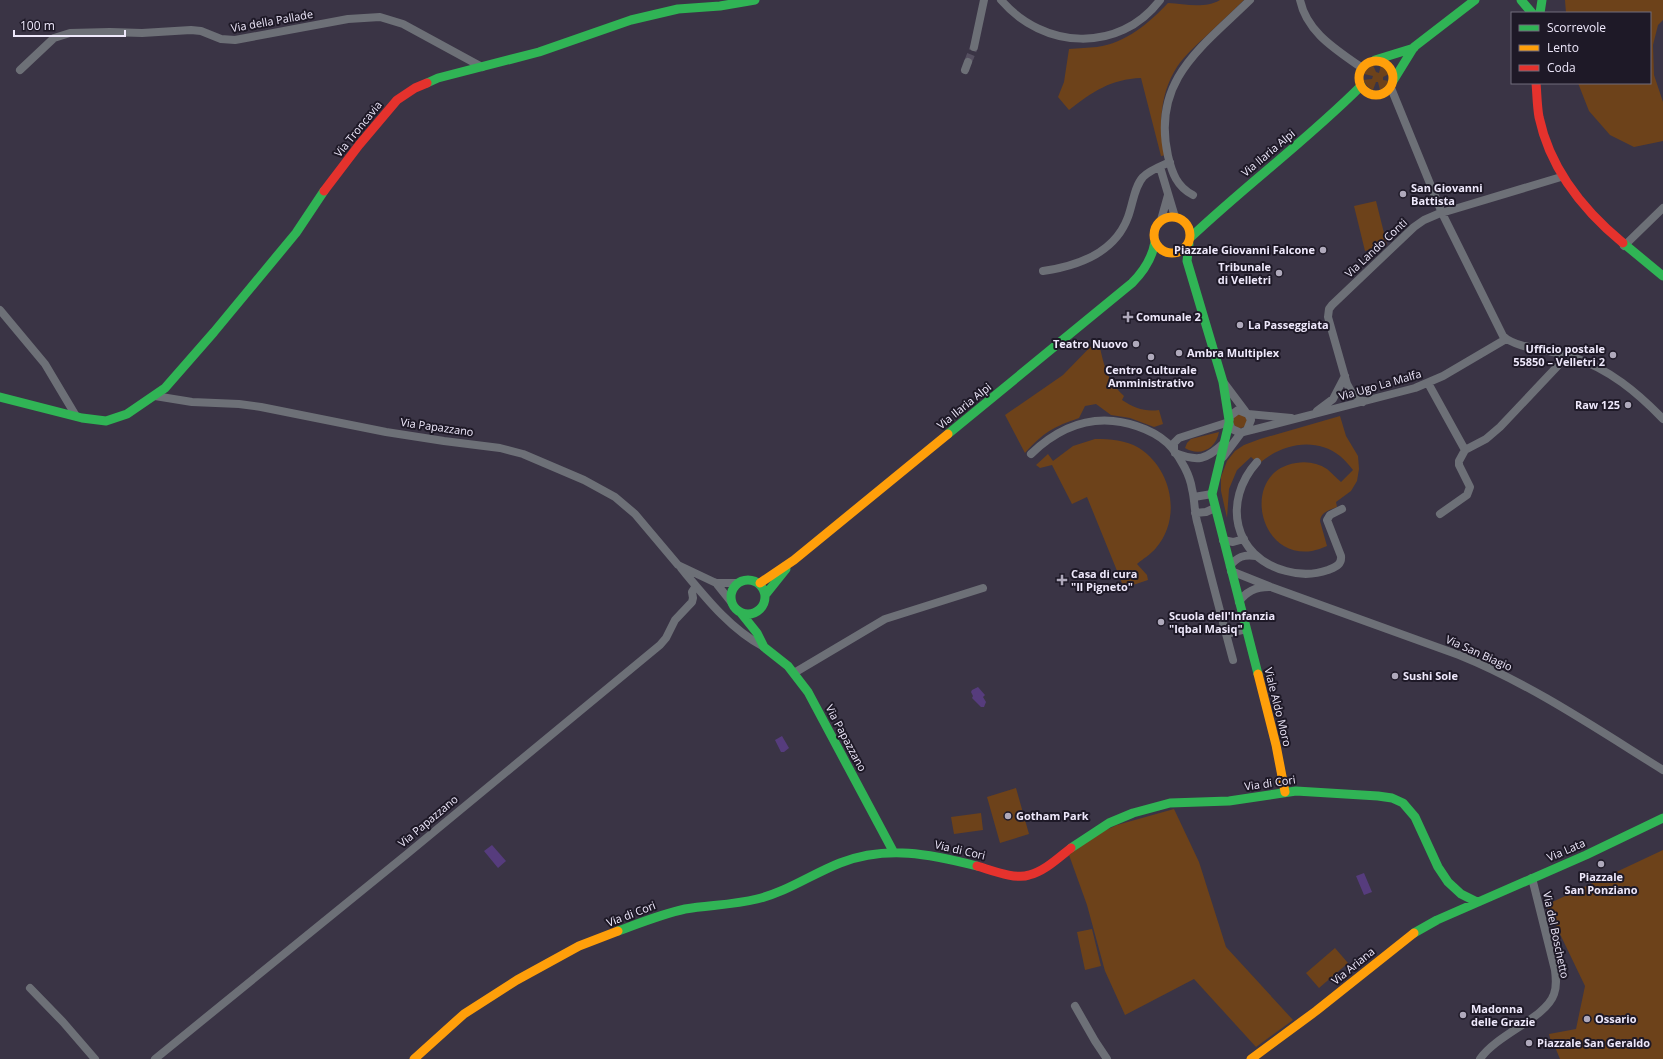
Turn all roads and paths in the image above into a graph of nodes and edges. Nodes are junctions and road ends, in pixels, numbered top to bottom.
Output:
1 (755, 0) edge
2 (984, 0) edge
3 (1001, 0) edge
4 (1160, 0) edge
5 (1250, 0) edge
6 (1300, 0) edge
7 (1475, 0) edge
8 (1521, 0) edge
9 (1542, 0) edge
10 (1531, 12) edge
11 (1540, 12) edge
12 (974, 47) tunnel mouth
13 (1414, 48) junction
14 (1372, 61) junction
15 (482, 67) junction
16 (1362, 68) junction
17 (20, 70) dead end
18 (1392, 84) junction
19 (1536, 84) edge
20 (1361, 86) junction
21 (1377, 95) junction
22 (1339, 110) junction
23 (1170, 162) junction
24 (1160, 167) junction
25 (1561, 176) junction
26 (1168, 194) junction
27 (1193, 196) dead end
28 (1663, 208) edge
29 (1442, 213) junction
30 (1213, 215) junction
31 (1178, 218) junction
32 (1161, 220) junction
33 (1190, 240) junction
34 (1155, 242) junction
35 (1624, 246) junction
36 (1174, 253) junction
37 (1187, 261) junction
38 (1146, 268) junction
39 (1043, 271) dead end
40 (1663, 276) edge
41 (0, 310) edge
42 (1506, 339) junction
43 (1568, 355) junction
44 (1345, 376) junction
45 (1223, 382) junction
46 (1428, 383) junction
47 (154, 396) junction
48 (0, 397) edge
49 (1363, 402) junction
50 (1246, 413) junction
51 (76, 416) junction
52 (1307, 416) junction
53 (1297, 419) junction
54 (1663, 419) edge
55 (1229, 421) junction
56 (1243, 432) junction
57 (1224, 443) junction
58 (1465, 450) junction
59 (1175, 451) junction
60 (1031, 454) dead end
61 (1220, 461) junction
62 (1257, 462) dead end
63 (1212, 494) junction
64 (1194, 498) junction
65 (1216, 508) junction
66 (1342, 509) dead end
67 (1195, 513) junction
68 (1440, 514) dead end
69 (1244, 539) junction
70 (1223, 540) junction
71 (1256, 556) junction
72 (794, 560) junction
73 (678, 565) junction
74 (1230, 568) junction
75 (716, 583) junction
76 (738, 583) junction
77 (760, 583) junction
78 (696, 586) junction
79 (1271, 587) junction
80 (983, 588) dead end
81 (766, 594) junction
82 (1239, 602) junction
83 (732, 603) junction
84 (763, 606) junction
85 (741, 613) junction
86 (1246, 630) junction
87 (756, 633) junction
88 (1226, 634) junction
89 (764, 647) junction
90 (1233, 660) dead end
91 (794, 673) junction
92 (1663, 770) edge
93 (1285, 792) junction
94 (1663, 818) edge
95 (894, 851) junction
96 (1532, 878) junction
97 (1477, 902) junction
98 (30, 988) dead end
99 (1075, 1006) dead end
100 (95, 1059) edge
101 (155, 1059) edge
102 (414, 1059) edge
103 (1108, 1059) edge
104 (1251, 1059) edge
105 (1480, 1059) edge

1 - 15 street, Via Troncavia
2 - 12 street
3 - 4 street
5 - 23 street
6 - 16 street
7 - 13 street
8 - 10 street
9 - 11 street
13 - 14 street
13 - 18 street
14 - 16 street
14 - 18 street
15 - 17 street, Via della Pallade
15 - 47 street, Via Troncavia
16 - 20 street
18 - 21 street
18 - 29 street
19 - 25 street
20 - 21 street
20 - 22 street, Via Ilaria Alpi
21 - 22 street, Via Ilaria Alpi
22 - 30 street, Via Ilaria Alpi
23 - 24 street
23 - 27 street
24 - 26 street
24 - 39 street
25 - 29 street, Via Lando Conti
25 - 35 street
26 - 31 street
26 - 32 street
28 - 35 street
29 - 42 street
29 - 44 street, Via Lando Conti
30 - 31 street, Via Ilaria Alpi
30 - 33 street, Via Ilaria Alpi
31 - 32 street
31 - 33 street
32 - 34 street
33 - 36 street
33 - 37 street
34 - 36 street
34 - 38 street, Via Ilaria Alpi
35 - 40 street
36 - 37 street
36 - 38 street, Via Ilaria Alpi
37 - 45 street
38 - 72 street, Via Ilaria Alpi
41 - 51 street
42 - 43 street
42 - 46 street, Via Ugo La Malfa
43 - 54 street
43 - 58 street
44 - 49 street
44 - 52 street
45 - 50 street
45 - 55 street
46 - 49 street, Via Ugo La Malfa
46 - 58 street
47 - 51 street, Via Troncavia
47 - 73 street, Via Papazzano
48 - 51 street, Via Troncavia
49 - 52 street, Via Ugo La Malfa
50 - 53 street, Via Ugo La Malfa
50 - 55 street
50 - 56 street
52 - 53 street, Via Ugo La Malfa
53 - 56 street, Via Ugo La Malfa
55 - 56 street
55 - 57 street
55 - 59 street
56 - 61 street
57 - 59 street
57 - 61 street
58 - 68 street
59 - 60 street
59 - 64 street
61 - 63 street
62 - 69 street
63 - 64 street
63 - 65 street, Viale Aldo Moro
64 - 67 street
65 - 67 street
65 - 70 street, Viale Aldo Moro
66 - 71 street
67 - 88 street
69 - 70 street
69 - 71 street
70 - 74 street, Viale Aldo Moro
71 - 74 street
72 - 77 street, Via Ilaria Alpi
72 - 81 street, Via Ilaria Alpi
73 - 75 street, Via Papazzano
73 - 78 street, Via Papazzano
74 - 79 street, Via San Biagio
74 - 82 street, Viale Aldo Moro
75 - 76 street, Via Papazzano
75 - 83 street, Via Papazzano
76 - 77 street
76 - 83 street
77 - 81 street
78 - 89 street, Via Papazzano
78 - 101 street, Via Papazzano
79 - 82 street, Via San Biagio
79 - 92 street, Via San Biagio
80 - 91 street
81 - 84 street
82 - 86 street, Viale Aldo Moro
83 - 85 street
84 - 85 street
84 - 87 street
85 - 87 street, Via Papazzano
86 - 88 street
86 - 93 street, Viale Aldo Moro
87 - 89 street, Via Papazzano
88 - 90 street
89 - 91 street, Via Papazzano
91 - 95 street, Via Papazzano
93 - 95 street, Via di Cori
93 - 97 street, Via di Cori
94 - 96 street, Via Lata
95 - 102 street, Via di Cori
96 - 97 street, Via Lata
96 - 105 street, Via del Boschetto
97 - 104 street, Via Ariana
98 - 100 street
99 - 103 street

